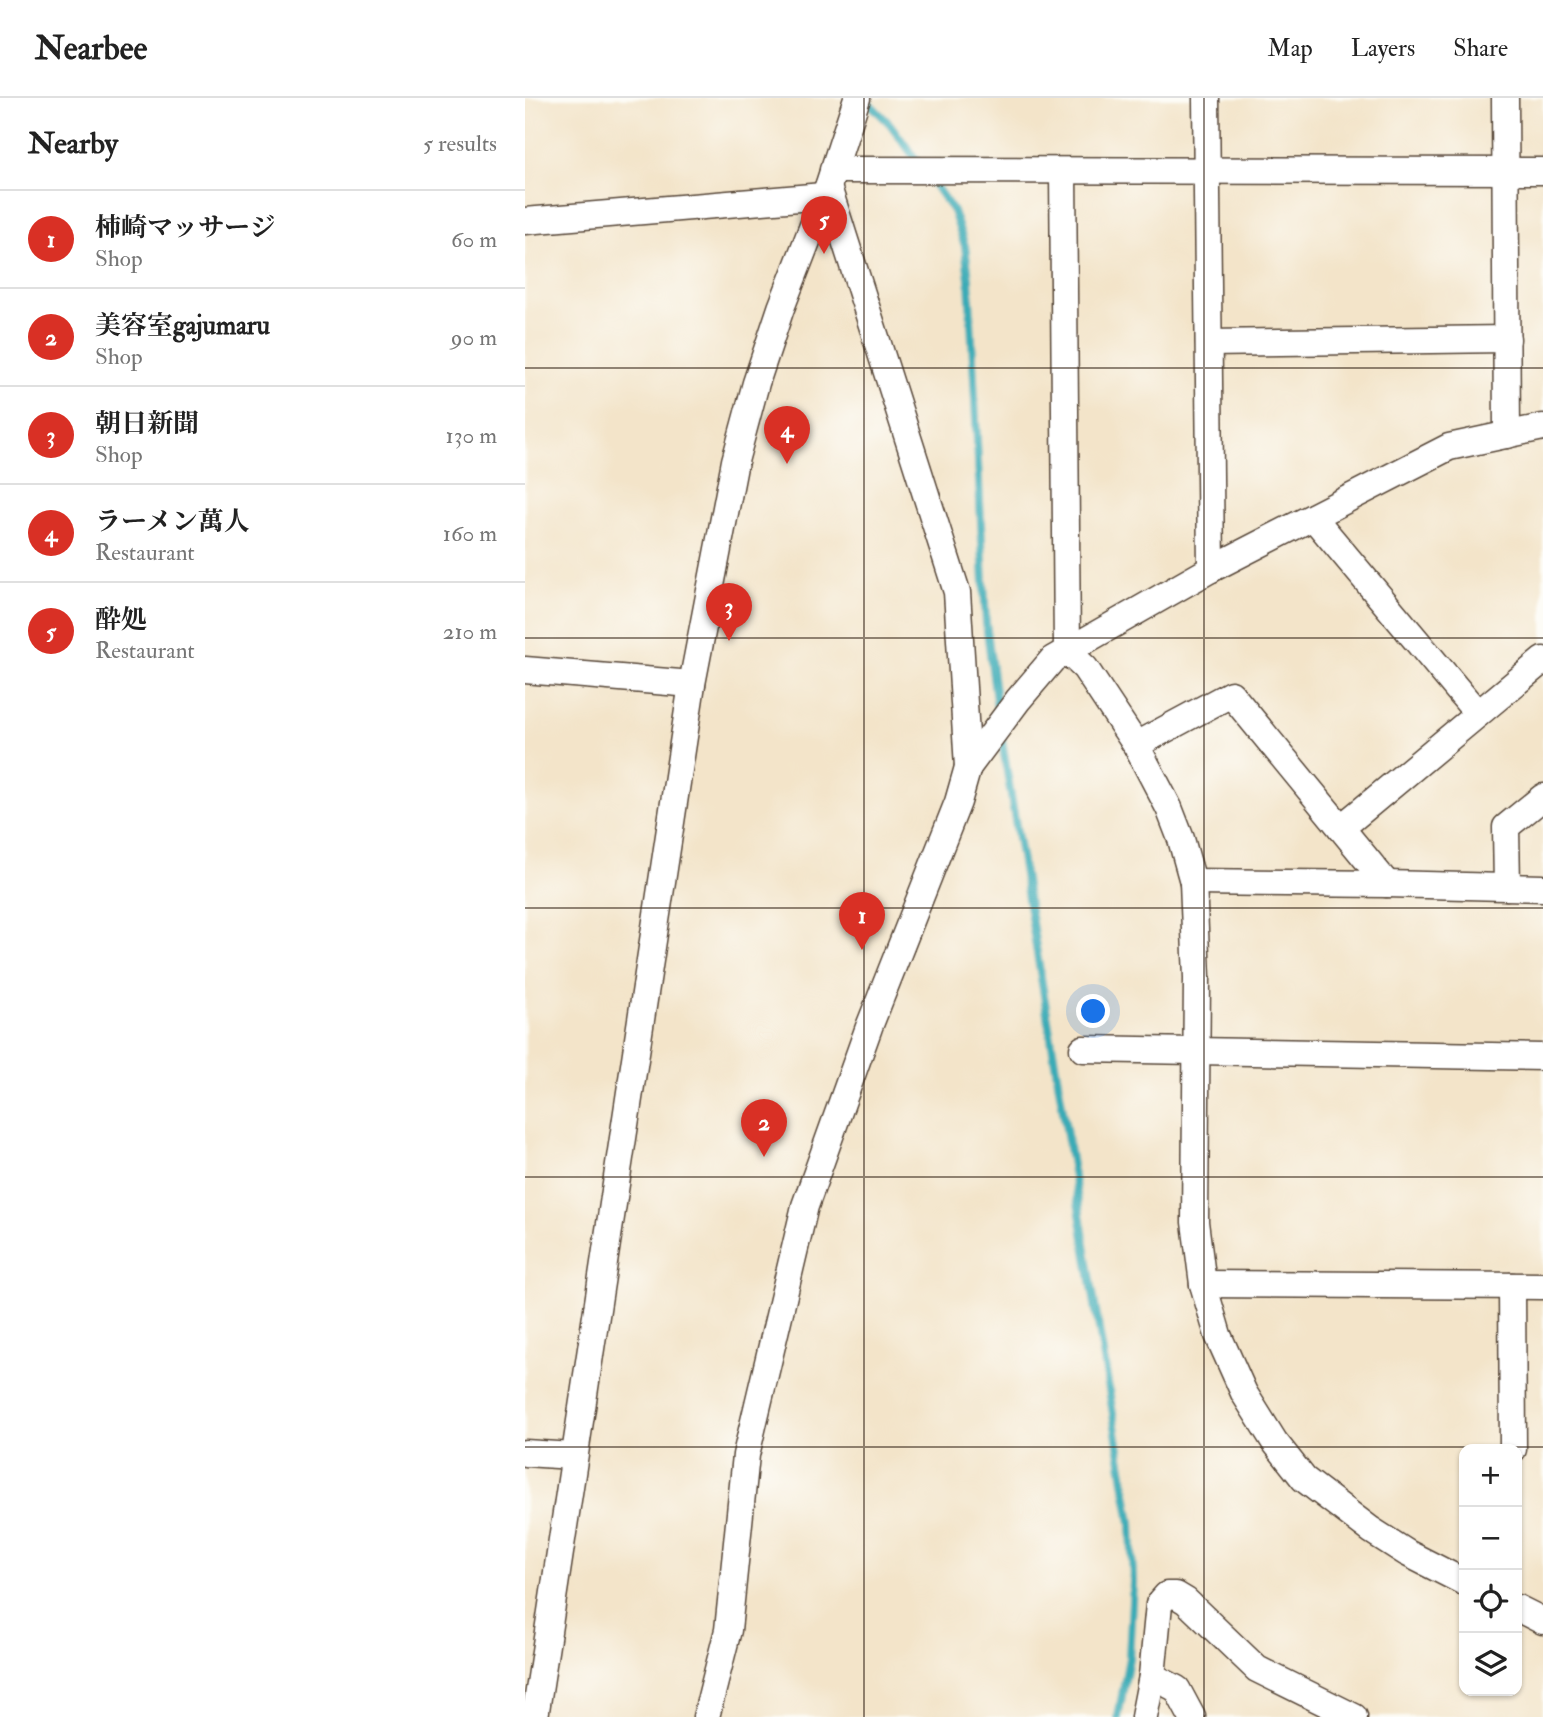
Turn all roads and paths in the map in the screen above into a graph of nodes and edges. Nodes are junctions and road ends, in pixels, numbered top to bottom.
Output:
1 (857, 98) edge
2 (1206, 98) edge
3 (1505, 98) edge
4 (1063, 171) junction
5 (1207, 171) junction
6 (1506, 171) junction
7 (1543, 171) edge
8 (828, 185) junction
9 (525, 221) edge
10 (1507, 338) junction
11 (1209, 343) junction
12 (1543, 427) edge
13 (1507, 435) junction
14 (1313, 517) junction
15 (1211, 569) junction
16 (1066, 651) junction
17 (1543, 660) edge
18 (525, 670) edge
19 (692, 684) junction
20 (1478, 714) junction
21 (1136, 745) junction
22 (968, 766) junction
23 (1543, 797) edge
24 (1341, 828) junction
25 (1193, 882) junction
26 (1387, 884) junction
27 (1507, 887) junction
28 (1543, 888) edge
29 (1083, 1049) dead end
30 (1196, 1051) junction
31 (1543, 1057) edge
32 (1203, 1284) junction
33 (1511, 1286) junction
34 (1543, 1286) edge
35 (1513, 1444) edge
36 (525, 1453) edge
37 (573, 1456) junction
38 (1459, 1579) edge
39 (1522, 1610) edge
40 (1543, 1621) edge
41 (1152, 1676) junction
42 (535, 1717) edge
43 (706, 1717) edge
44 (1144, 1717) edge
45 (1192, 1717) edge
46 (1354, 1717) edge

1 - 8 street
2 - 5 street
3 - 6 street
4 - 5 street
4 - 8 street
4 - 16 street
5 - 6 street
5 - 11 street
6 - 7 street
6 - 10 street
8 - 9 street
8 - 19 street
8 - 22 street
10 - 11 street
10 - 13 street
11 - 15 street
12 - 13 street
13 - 14 street
14 - 15 street
14 - 20 street
15 - 16 street
16 - 21 street
16 - 22 street
17 - 20 street
18 - 19 street
19 - 37 street
20 - 24 street
21 - 24 street
21 - 25 street
22 - 43 street
23 - 27 street
24 - 26 street
25 - 26 street
25 - 30 street
26 - 27 street
27 - 28 street
29 - 30 street
30 - 31 street
30 - 32 street
32 - 33 street
32 - 38 street
33 - 34 street
33 - 35 street
36 - 37 street
37 - 42 street
39 - 40 street
41 - 44 street
41 - 45 street
41 - 46 street

